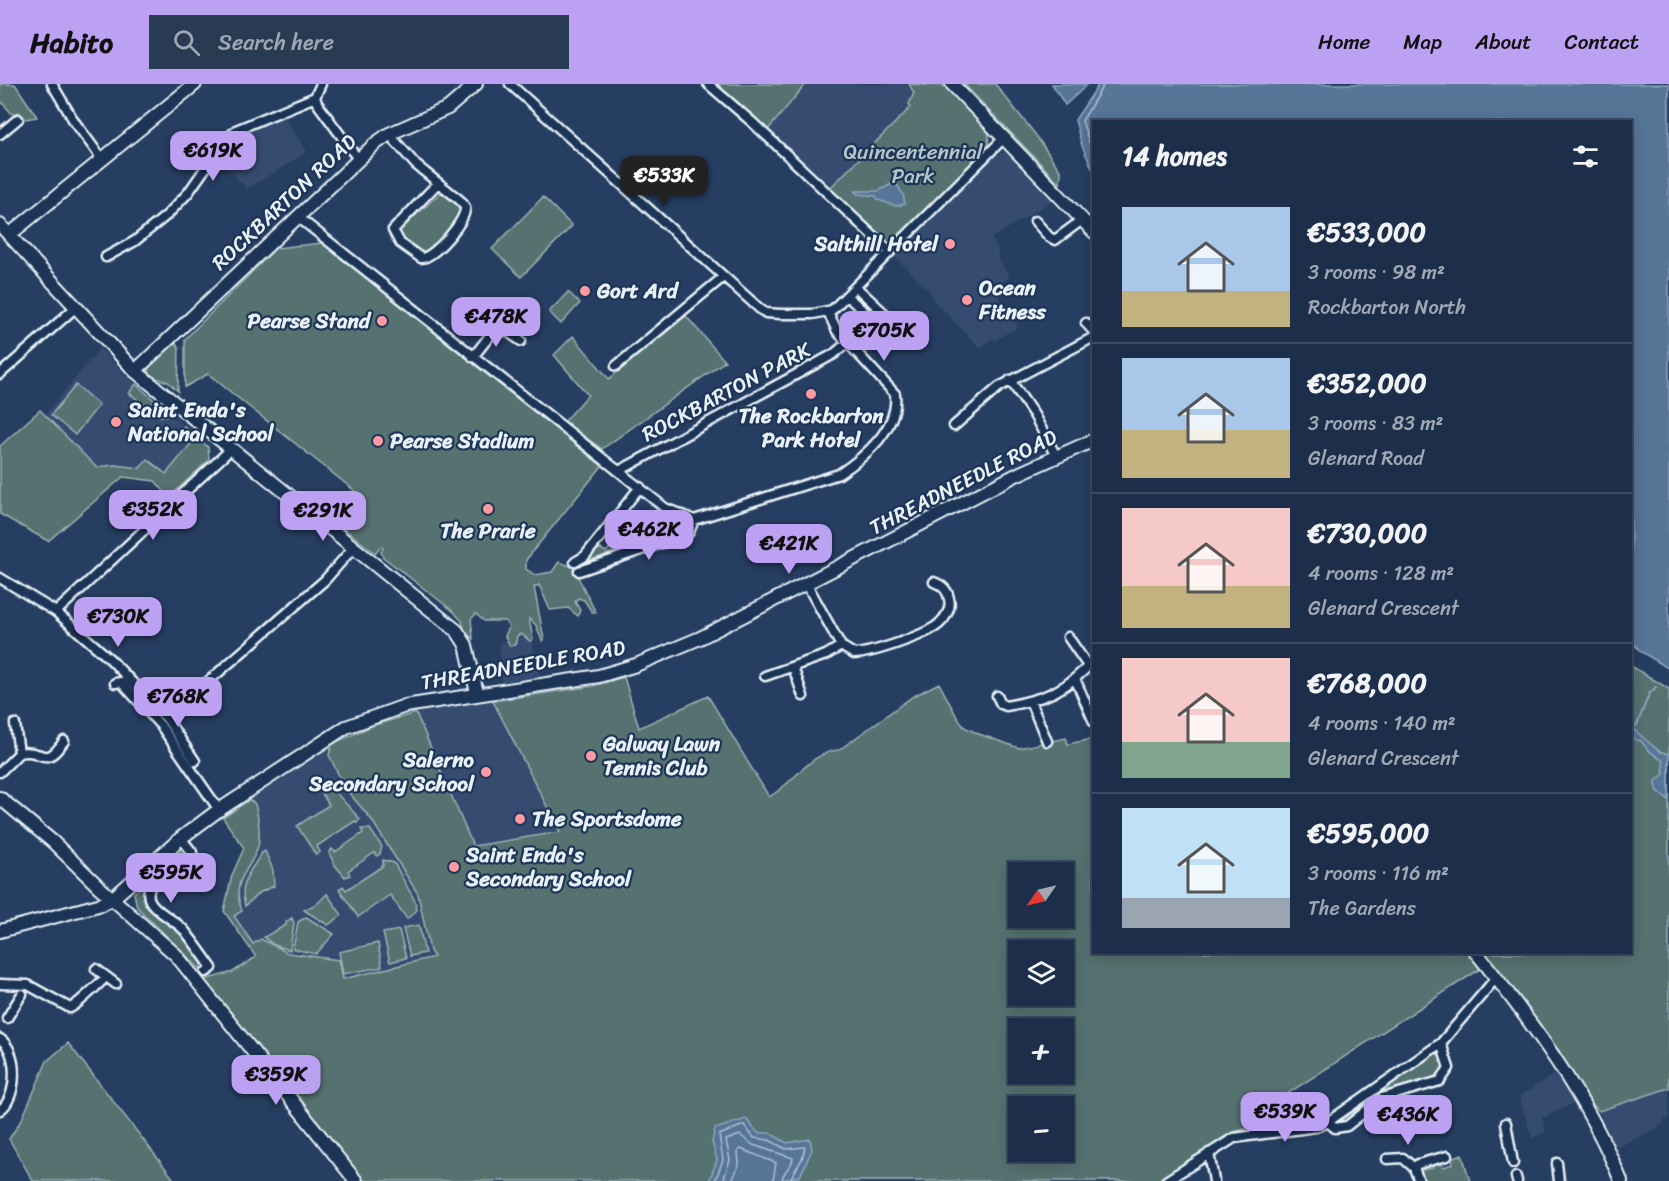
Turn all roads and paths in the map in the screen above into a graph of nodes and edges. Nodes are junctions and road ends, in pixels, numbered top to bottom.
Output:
1 (52, 84) edge
2 (195, 84) edge
3 (323, 84) edge
4 (476, 84) edge
5 (510, 84) edge
6 (708, 84) edge
7 (952, 84) edge
8 (315, 97) junction
9 (18, 119) dead end
10 (0, 134) edge
11 (389, 134) junction
12 (1005, 137) junction
13 (102, 159) junction
14 (358, 159) junction
15 (438, 183) junction
16 (298, 217) junction
17 (1082, 220) junction
18 (1035, 221) dead end
19 (0, 225) edge
20 (1092, 230) edge
21 (4, 238) edge
22 (890, 252) junction
23 (106, 257) dead end
24 (722, 278) junction
25 (856, 287) junction
26 (847, 296) junction
27 (75, 308) junction
28 (828, 312) junction
29 (1086, 323) dead end
30 (898, 326) dead end
31 (1092, 330) edge
32 (1092, 338) edge
33 (894, 339) dead end
34 (521, 341) dead end
35 (847, 344) junction
36 (473, 357) junction
37 (616, 366) dead end
38 (135, 371) junction
39 (0, 374) edge
40 (1010, 380) junction
41 (954, 426) dead end
42 (1092, 441) edge
43 (230, 450) junction
44 (1056, 456) junction
45 (619, 471) junction
46 (640, 487) junction
47 (694, 520) junction
48 (599, 540) junction
49 (607, 546) dead end
50 (354, 547) junction
51 (0, 578) edge
52 (934, 582) dead end
53 (806, 583) junction
54 (56, 612) junction
55 (1068, 637) dead end
56 (842, 646) junction
57 (1091, 663) edge
58 (793, 667) junction
59 (765, 676) dead end
60 (1076, 681) junction
61 (116, 683) dead end
62 (477, 693) junction
63 (803, 696) dead end
64 (997, 696) dead end
65 (1030, 701) junction
66 (1092, 717) edge
67 (166, 718) junction
68 (15, 724) dead end
69 (64, 741) dead end
70 (1047, 741) dead end
71 (19, 753) junction
72 (195, 761) dead end
73 (0, 772) edge
74 (0, 798) edge
75 (219, 810) junction
76 (181, 838) junction
77 (112, 898) junction
78 (0, 931) edge
79 (1478, 954) edge
80 (96, 969) dead end
81 (206, 972) dead end
82 (106, 977) junction
83 (1496, 978) junction
84 (0, 984) edge
85 (116, 984) dead end
86 (10, 986) junction
87 (22, 994) dead end
88 (15, 1004) junction
89 (7, 1018) dead end
90 (1, 1040) edge
91 (1441, 1043) junction
92 (0, 1110) edge
93 (1328, 1122) junction
94 (1506, 1123) dead end
95 (1209, 1153) junction
96 (1447, 1156) dead end
97 (1387, 1159) dead end
98 (1513, 1163) dead end
99 (1557, 1163) dead end
100 (1414, 1168) junction
101 (1618, 1180) edge
102 (356, 1181) edge
103 (1166, 1181) edge
104 (1214, 1181) edge
105 (1419, 1181) edge
106 (1559, 1181) edge

1 - 13 street
2 - 13 main road
3 - 8 street
4 - 11 main road, ROCKBARTON ROAD
5 - 24 street
6 - 22 street
7 - 12 main road
8 - 14 street
8 - 23 street
9 - 10 street
11 - 14 main road, ROCKBARTON ROAD
11 - 15 street
12 - 17 main road
12 - 22 street
13 - 21 main road
14 - 16 main road, ROCKBARTON ROAD
15 - 15 street
16 - 36 street
16 - 38 main road, ROCKBARTON ROAD
17 - 18 street
17 - 20 main road
19 - 21 main road
21 - 27 main road
22 - 25 street
24 - 28 street
24 - 37 street
25 - 26 street
25 - 30 street
26 - 28 street
26 - 33 street
27 - 38 main road
27 - 39 street
28 - 35 street
29 - 31 street
32 - 40 street
34 - 36 street
35 - 45 street, ROCKBARTON PARK
35 - 47 street
36 - 45 street
38 - 43 main road
40 - 41 street
40 - 44 street
42 - 44 main road, THREADNEEDLE ROAD
43 - 50 main road
43 - 54 street
44 - 53 main road, THREADNEEDLE ROAD
45 - 46 street
46 - 47 street
46 - 48 street
47 - 48 street
48 - 49 street
50 - 62 main road
50 - 67 street
51 - 54 street
52 - 56 street
53 - 56 street
53 - 62 main road, THREADNEEDLE ROAD
54 - 67 street
55 - 57 street
56 - 58 street
57 - 60 street
58 - 59 street
58 - 63 street
60 - 65 street
60 - 66 street
61 - 75 street
62 - 75 main road, THREADNEEDLE ROAD
64 - 65 street
65 - 70 street
67 - 72 street
68 - 71 street
69 - 71 street
71 - 73 street
74 - 77 main road
75 - 76 main road, THREADNEEDLE ROAD
76 - 77 main road, THREADNEEDLE ROAD
76 - 81 street
77 - 78 main road, THREADNEEDLE ROAD
77 - 102 main road
79 - 83 main road
80 - 82 street
82 - 85 street
82 - 86 street
83 - 91 street
83 - 101 main road
84 - 86 street
86 - 88 street
87 - 88 street
88 - 89 street
90 - 92 street
91 - 93 street
91 - 93 street
93 - 95 street
94 - 98 street
95 - 103 street
95 - 104 street
96 - 100 street
97 - 100 street
99 - 106 street
100 - 105 street

